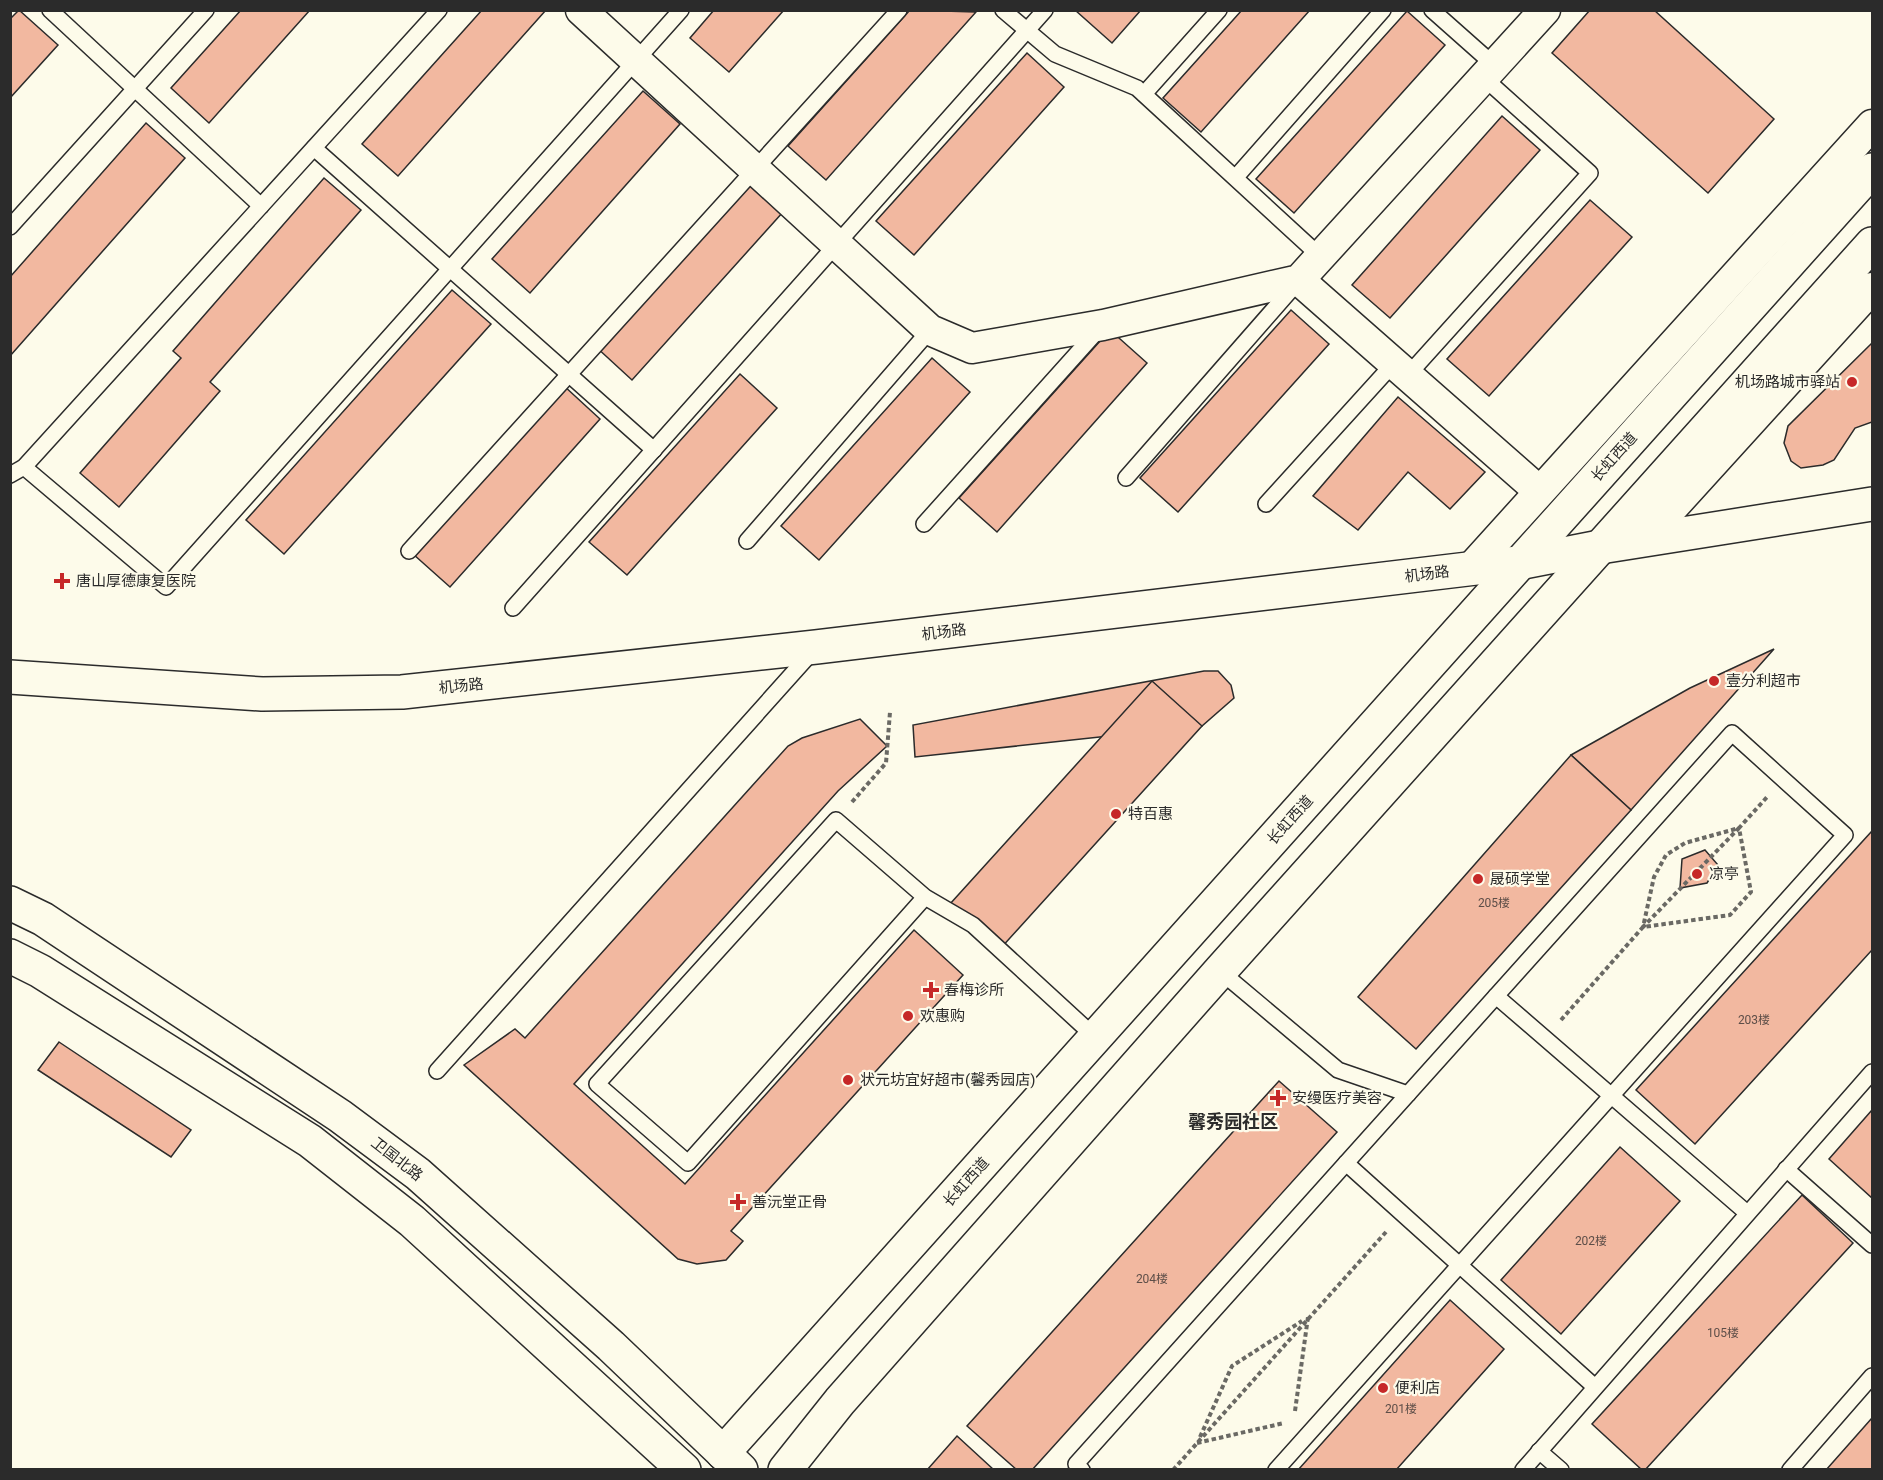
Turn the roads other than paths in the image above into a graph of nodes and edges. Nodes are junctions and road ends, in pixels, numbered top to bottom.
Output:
1 (50, 10) edge
2 (206, 10) edge
3 (439, 10) edge
4 (581, 10) edge
5 (681, 10) edge
6 (899, 10) edge
7 (1003, 10) edge
8 (1045, 10) edge
9 (1219, 10) edge
10 (1383, 10) edge
11 (1432, 10) edge
12 (1545, 10) edge
13 (1026, 31) junction
14 (637, 61) junction
15 (1489, 71) junction
16 (136, 88) junction
17 (1144, 94) junction
18 (1872, 125) edge
19 (314, 148) junction
20 (755, 169) junction
21 (1872, 170) edge
22 (1236, 177) junction
23 (261, 206) junction
24 (10, 227) edge
25 (837, 244) junction
26 (1872, 244) edge
27 (1323, 258) junction
28 (450, 269) junction
29 (1299, 280) junction
30 (1872, 288) edge
31 (1103, 325) junction
32 (930, 330) junction
33 (1401, 369) junction
34 (569, 375) junction
35 (654, 450) junction
36 (17, 471) edge
37 (1126, 478) dead end
38 (1539, 491) junction
39 (1266, 504) dead end
40 (1872, 504) edge
41 (924, 524) dead end
42 (1643, 540) junction
43 (747, 541) dead end
44 (1600, 547) junction
45 (409, 551) dead end
46 (1518, 563) junction
47 (1470, 569) junction
48 (513, 608) dead end
49 (816, 647) junction
50 (10, 677) edge
51 (926, 897) junction
52 (10, 903) edge
53 (10, 956) edge
54 (1220, 971) junction
55 (1496, 996) junction
56 (1095, 1037) junction
57 (437, 1071) dead end
58 (1872, 1072) edge
59 (1408, 1094) junction
60 (1611, 1096) junction
61 (1346, 1163) junction
62 (1786, 1169) junction
63 (1747, 1213) junction
64 (1872, 1245) edge
65 (1460, 1265) junction
66 (1872, 1376) edge
67 (1595, 1387) junction
68 (1539, 1451) junction
69 (724, 1464) edge
70 (684, 1470) edge
71 (785, 1470) edge
72 (1082, 1470) edge
73 (1276, 1470) edge
74 (1523, 1470) edge
75 (1561, 1470) edge
76 (1790, 1470) edge

1 - 16 lane
2 - 16 lane
3 - 19 lane
4 - 14 street
5 - 14 lane
6 - 20 lane
7 - 13 lane
8 - 13 lane
9 - 17 lane
10 - 22 lane
11 - 15 lane
12 - 15 street
13 - 17 lane
13 - 25 lane
14 - 20 street
14 - 28 lane
15 - 27 street
15 - 33 lane
16 - 23 lane
16 - 24 lane
17 - 22 lane
18 - 38 street
19 - 23 lane
19 - 28 lane
20 - 25 street
20 - 34 lane
21 - 46 street, 长虹西道
22 - 27 lane
23 - 36 lane
25 - 32 street
25 - 35 lane
26 - 44 street
27 - 29 street
28 - 34 lane
28 - 36 lane
29 - 31 street
29 - 33 street
29 - 37 lane
30 - 42 street
31 - 32 street
31 - 41 lane
32 - 43 lane
33 - 38 street
33 - 39 lane
34 - 35 lane
34 - 45 lane
35 - 48 lane
38 - 47 street
40 - 42 street, 机场路
42 - 44 street, 机场路
44 - 46 street, 机场路
44 - 54 street
46 - 47 street, 机场路
46 - 56 street, 长虹西道
47 - 49 street, 机场路
49 - 50 street, 机场路
49 - 57 lane
51 - 51 lane
51 - 56 lane
52 - 69 street, 卫国北路
53 - 70 street
54 - 59 lane
54 - 71 street
55 - 59 lane
55 - 60 lane
55 - 60 lane
56 - 69 street, 长虹西道
58 - 62 lane
59 - 61 lane
60 - 63 lane
60 - 65 lane
61 - 65 lane
61 - 72 lane
62 - 63 lane
62 - 64 lane
63 - 67 lane
65 - 67 lane
65 - 73 lane
66 - 76 lane
67 - 68 lane
68 - 74 lane
68 - 75 lane

